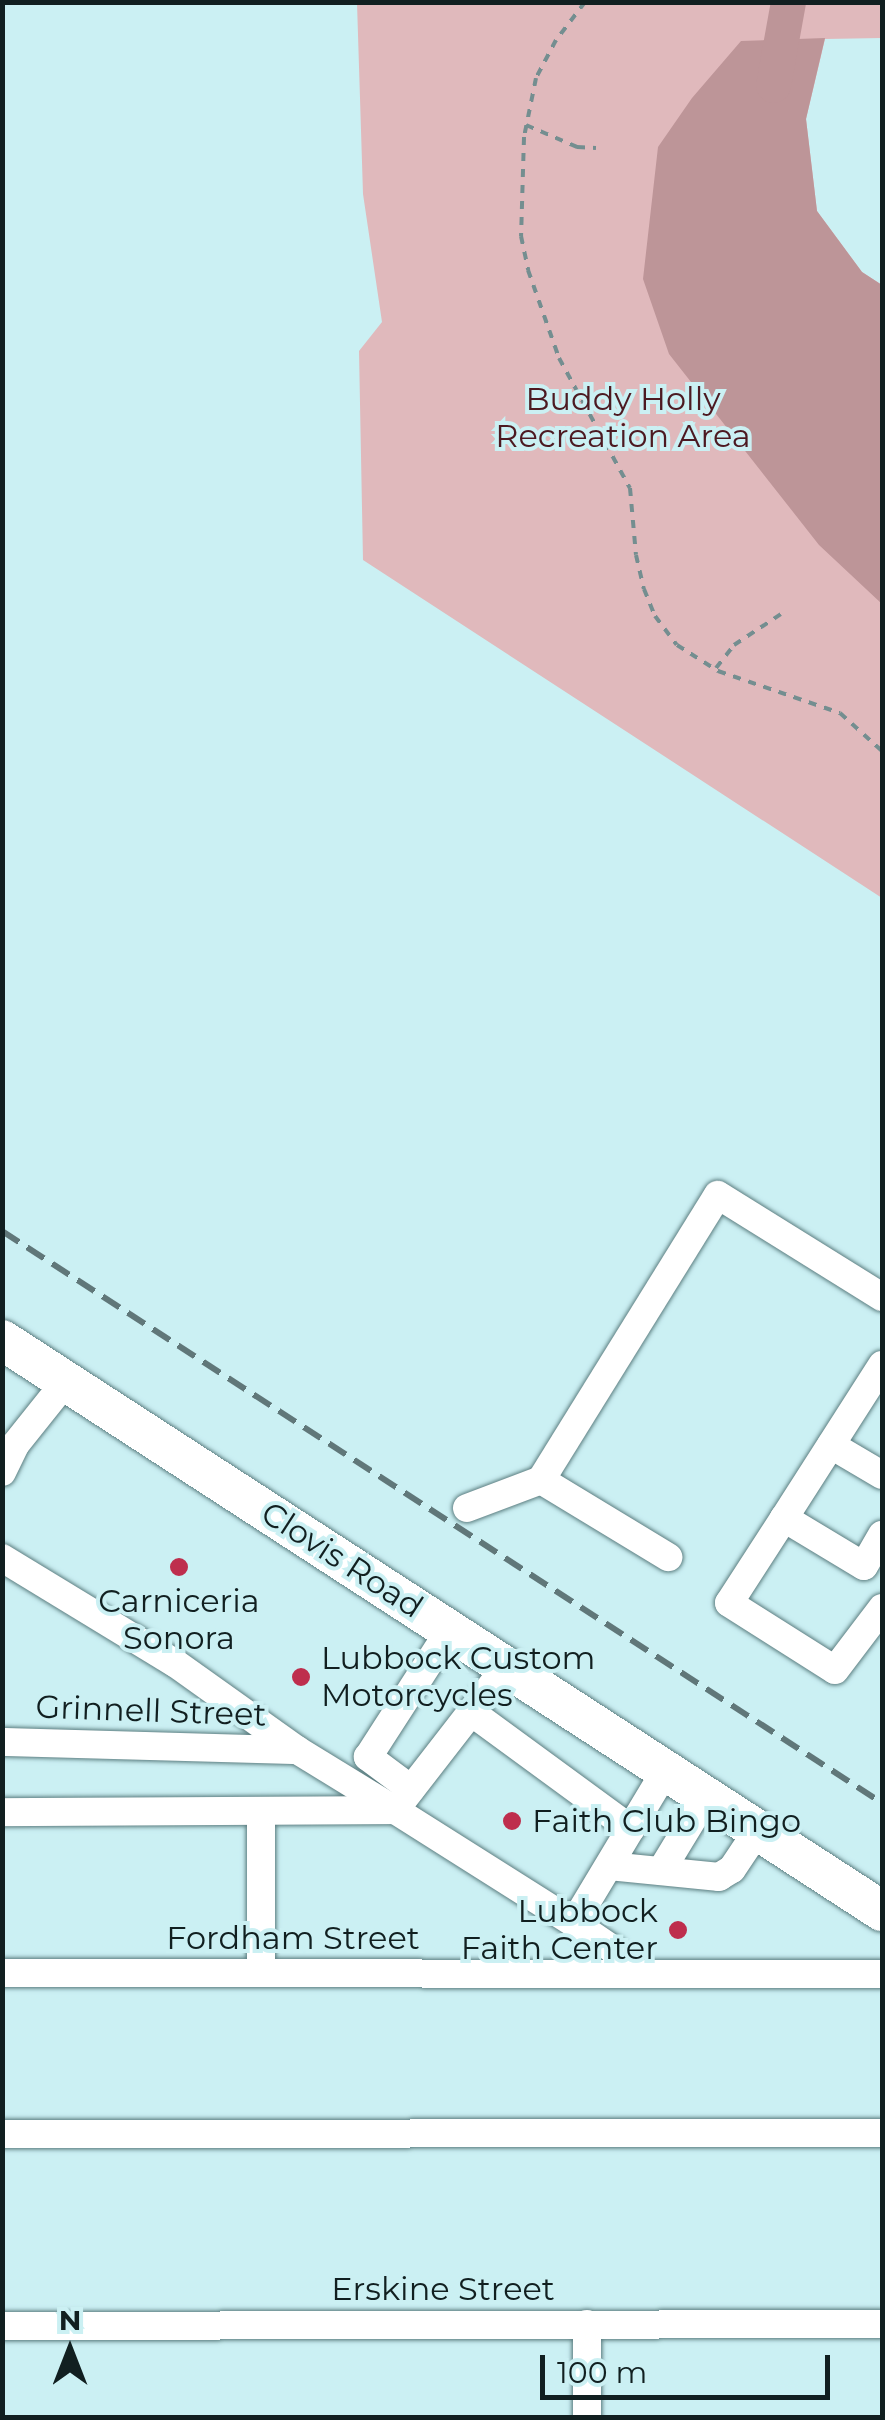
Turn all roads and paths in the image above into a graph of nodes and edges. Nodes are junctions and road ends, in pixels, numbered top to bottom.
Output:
1 (585, 2) edge
2 (526, 125) junction
3 (596, 148) dead end
4 (780, 614) dead end
5 (715, 669) junction
6 (882, 751) edge
7 (882, 1296) edge
8 (2, 1340) edge
9 (882, 1365) edge
10 (66, 1381) junction
11 (831, 1445) junction
12 (3, 1472) edge
13 (882, 1475) edge
14 (542, 1480) junction
15 (467, 1508) dead end
16 (784, 1518) junction
17 (882, 1535) edge
18 (2, 1558) edge
19 (668, 1558) dead end
20 (882, 1608) edge
21 (450, 1630) junction
22 (506, 1666) junction
23 (471, 1712) junction
24 (2, 1742) edge
25 (297, 1750) junction
26 (666, 1770) junction
27 (706, 1797) junction
28 (403, 1800) junction
29 (261, 1810) junction
30 (2, 1812) edge
31 (630, 1829) junction
32 (758, 1830) junction
33 (608, 1866) junction
34 (660, 1871) junction
35 (882, 1911) edge
36 (574, 1922) junction
37 (2, 1972) edge
38 (261, 1973) junction
39 (626, 1974) junction
40 (882, 1974) edge
41 (882, 2133) edge
42 (2, 2134) edge
43 (587, 2324) junction
44 (882, 2324) edge
45 (2, 2326) edge
46 (587, 2418) edge

1 - 2 path
2 - 3 path
2 - 5 path
4 - 5 path
5 - 6 path
7 - 14 street
8 - 10 highway, Clovis Road
9 - 11 street
10 - 12 street
10 - 21 highway, Clovis Road
11 - 13 street
11 - 16 street
14 - 15 street
14 - 19 street
16 - 17 street
16 - 20 street
18 - 25 street
21 - 22 highway, Clovis Road
21 - 28 street
22 - 23 street
22 - 26 highway, Clovis Road
23 - 28 street
23 - 31 street
24 - 25 street, Grinnell Street
25 - 28 street
26 - 27 highway, Clovis Road
26 - 31 street
27 - 32 highway, Clovis Road
27 - 34 street
28 - 29 street
28 - 36 street
29 - 30 street
29 - 38 street
31 - 33 street
32 - 34 street
32 - 35 highway, Clovis Road
33 - 34 street
33 - 36 street
36 - 39 street
37 - 38 street, Fordham Street
38 - 39 street, Fordham Street
39 - 40 street, Fordham Street
41 - 42 street
43 - 44 street, Erskine Street
43 - 45 street, Erskine Street
43 - 46 street

